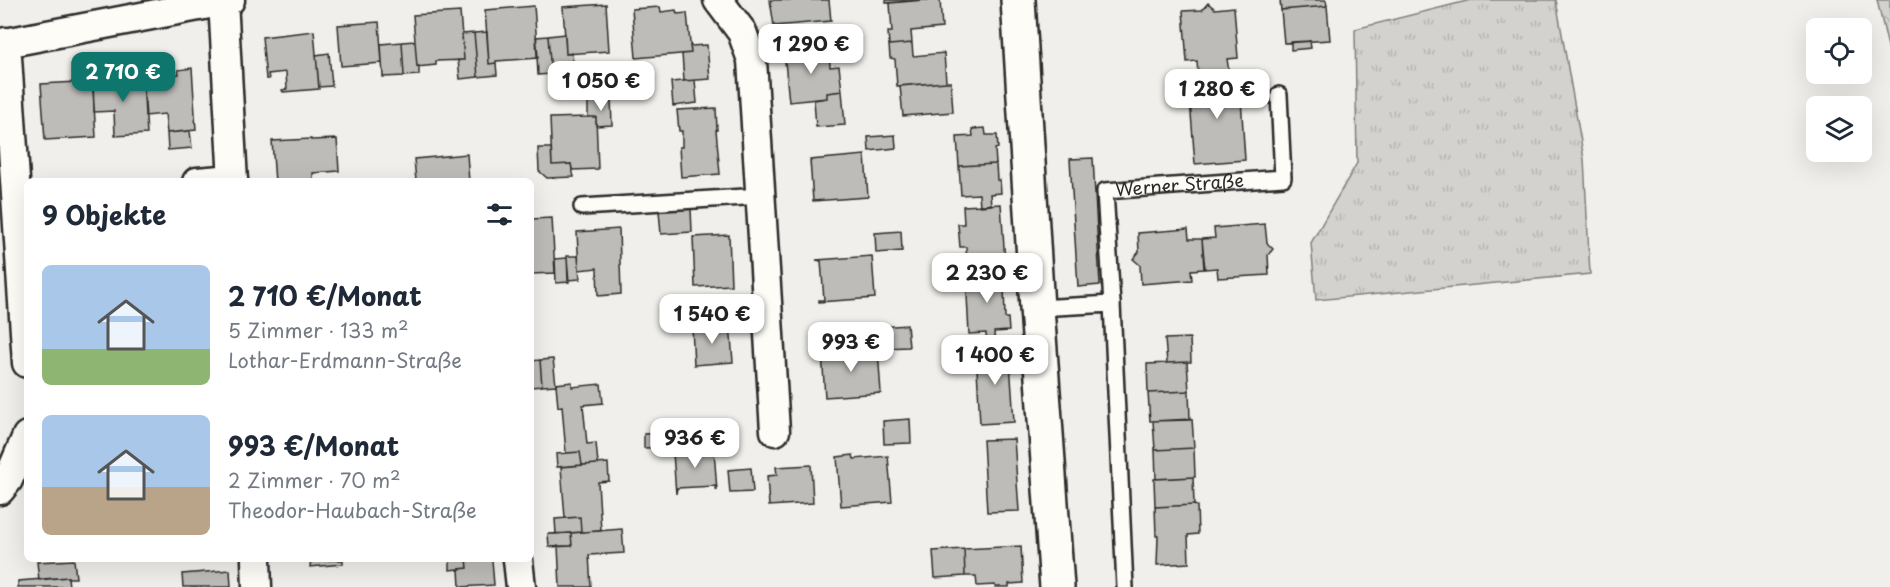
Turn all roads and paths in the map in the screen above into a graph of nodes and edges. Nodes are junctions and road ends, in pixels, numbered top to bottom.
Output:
1 (223, 0) edge
2 (230, 0) edge
3 (718, 0) edge
4 (1018, 0) edge
5 (3, 43) edge
6 (1279, 95) dead end
7 (233, 178) edge
8 (22, 196) edge
9 (761, 196) junction
10 (582, 207) dead end
11 (1112, 304) junction
12 (1036, 308) junction
13 (19, 321) edge
14 (24, 347) edge
15 (775, 431) dead end
16 (24, 443) edge
17 (0, 490) edge
18 (255, 562) edge
19 (519, 562) edge
20 (257, 587) edge
21 (521, 587) edge
22 (1057, 587) edge
23 (1125, 587) edge

1 - 2 street
1 - 5 street
1 - 7 street
3 - 9 street
4 - 12 main road
5 - 8 street
6 - 11 lane, Werner Straße
8 - 13 street
9 - 10 lane
9 - 15 street
11 - 12 lane
11 - 23 lane, Werner Straße
12 - 22 main road
13 - 14 street
16 - 17 street
18 - 20 street
19 - 21 street

